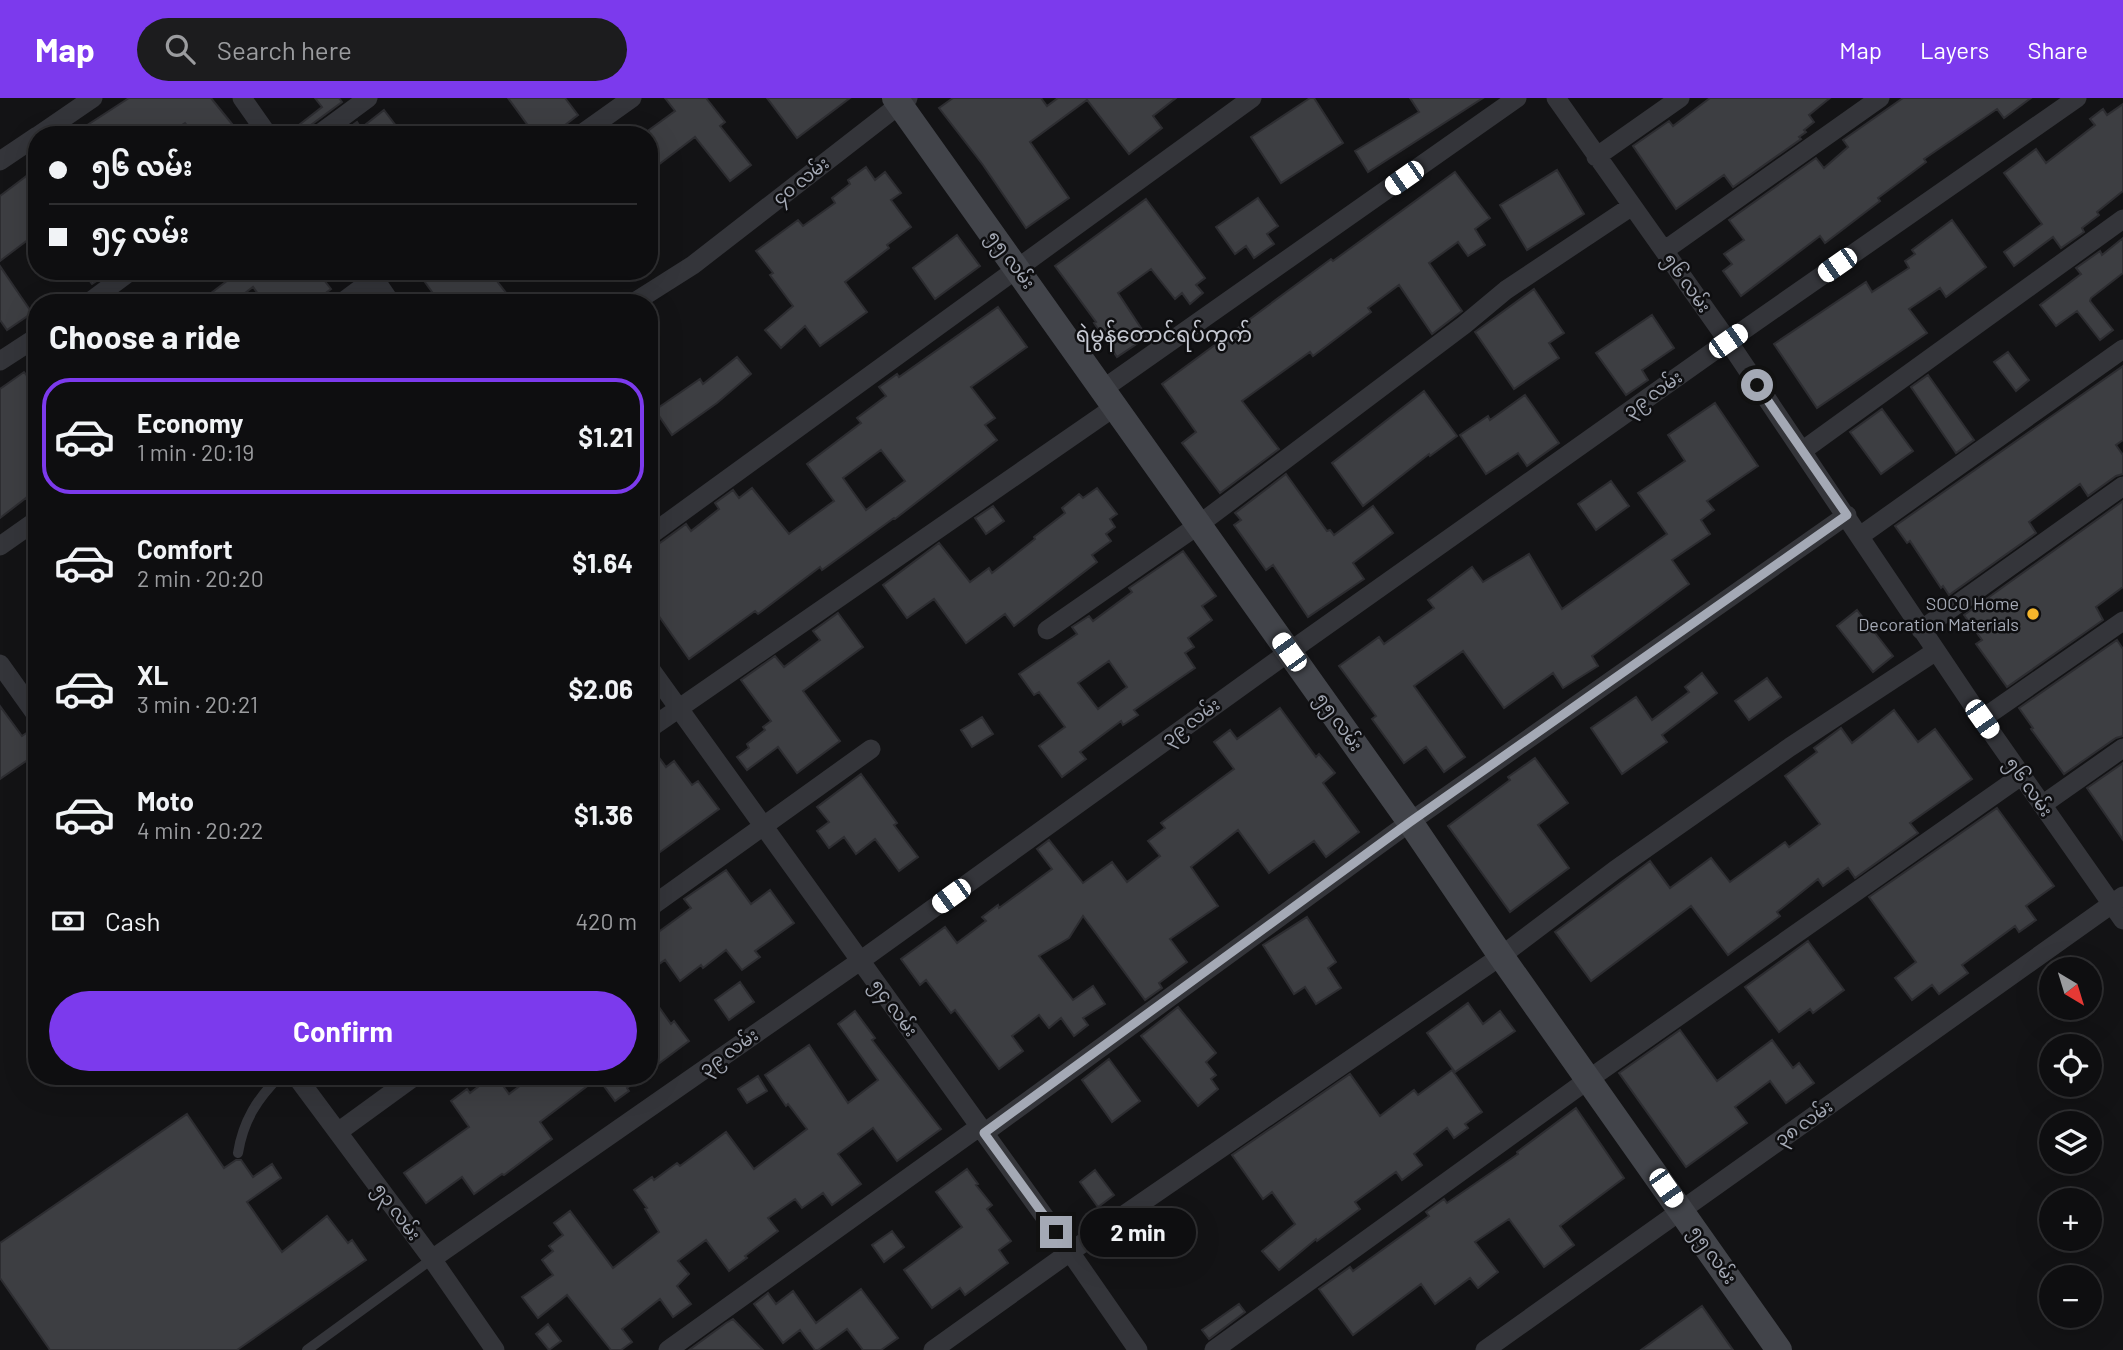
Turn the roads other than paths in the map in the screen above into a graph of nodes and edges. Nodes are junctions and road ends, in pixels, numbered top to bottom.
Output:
1 (93, 98) edge
2 (242, 98) edge
3 (368, 98) edge
4 (632, 98) edge
5 (1252, 98) edge
6 (1517, 98) edge
7 (1556, 98) edge
8 (1680, 98) edge
9 (1880, 98) edge
10 (2077, 98) edge
11 (901, 100) edge
12 (52, 126) edge
13 (262, 126) edge
14 (330, 126) edge
15 (593, 126) edge
16 (28, 143) edge
17 (1596, 157) junction
18 (0, 161) edge
19 (1632, 206) junction
20 (2123, 219) edge
21 (1665, 250) junction
22 (1017, 267) junction
23 (119, 280) edge
24 (369, 280) edge
25 (100, 294) edge
26 (352, 294) edge
27 (647, 294) edge
28 (1728, 341) junction
29 (28, 343) edge
30 (2123, 349) edge
31 (0, 361) edge
32 (1110, 398) junction
33 (1802, 451) junction
34 (2123, 486) edge
35 (1847, 515) junction
36 (28, 526) edge
37 (1197, 526) junction
38 (658, 529) edge
39 (1860, 536) junction
40 (0, 546) edge
41 (2123, 621) edge
42 (1921, 629) junction
43 (1047, 631) dead end
44 (1936, 651) junction
45 (1289, 652) junction
46 (0, 664) edge
47 (658, 680) edge
48 (28, 703) edge
49 (679, 709) junction
50 (1982, 719) junction
51 (658, 723) edge
52 (2123, 748) edge
53 (871, 749) dead end
54 (2021, 776) junction
55 (2042, 805) junction
56 (1410, 822) junction
57 (763, 827) junction
58 (2117, 900) edge
59 (658, 902) edge
60 (2123, 920) edge
61 (1501, 956) junction
62 (860, 961) junction
63 (1589, 1079) junction
64 (271, 1085) edge
65 (303, 1085) edge
66 (403, 1085) edge
67 (982, 1130) junction
68 (338, 1132) junction
69 (238, 1153) dead end
70 (1682, 1210) junction
71 (1070, 1252) junction
72 (432, 1259) junction
73 (307, 1350) edge
74 (495, 1350) edge
75 (668, 1350) edge
76 (933, 1350) edge
77 (1138, 1350) edge
78 (1214, 1350) edge
79 (1485, 1350) edge
80 (1779, 1350) edge

1 - 12 street
2 - 13 street
3 - 14 street
4 - 15 street
5 - 22 street
6 - 32 street
7 - 17 street, ၅၆ လမ်း
8 - 17 street
9 - 21 street
10 - 28 street, ၃၉ လမ်း
11 - 22 main road, ၅၅ လမ်း
11 - 27 street, ၄၀ လမ်း
16 - 18 street
17 - 19 street, ၅၆ လမ်း
19 - 21 street, ၅၆ လမ်း
19 - 37 street
20 - 33 street
21 - 28 street, ၅၆ လမ်း
22 - 32 main road, ၅၅ လမ်း
22 - 38 street
23 - 25 street
24 - 26 street
28 - 33 street, ၅၆ လမ်း
28 - 45 street, ၃၉ လမ်း
29 - 31 street
30 - 39 street
32 - 37 main road, ၅၅ လမ်း
32 - 49 street
33 - 35 street, ၅၆ လမ်း
34 - 42 street
35 - 39 street, ၅၆ လမ်း
35 - 56 street
36 - 40 street
37 - 43 street
37 - 45 main road, ၅၅ လမ်း
39 - 42 street, ၅၆ လမ်း
41 - 50 street
42 - 44 street, ၅၆ လမ်း
44 - 50 street, ၅၆ လမ်း
44 - 61 street
45 - 56 main road, ၅၅ လမ်း
45 - 62 street, ၃၉ လမ်း
46 - 48 street
47 - 49 street, ၅၄ လမ်း
49 - 51 street
49 - 57 street, ၅၄ လမ်း
50 - 54 street, ၅၆ လမ်း
52 - 55 street
53 - 57 street
54 - 55 street, ၅၆ လမ်း
54 - 63 street
55 - 58 street, ၅၆ လမ်း
56 - 61 main road, ၅၅ လမ်း
56 - 67 street
57 - 59 street
57 - 62 street, ၅၄ လမ်း
58 - 60 street, ၅၆ လမ်း
58 - 70 street, ၃၈ လမ်း
61 - 63 main road, ၅၅ လမ်း
61 - 71 street
62 - 67 street, ၅၄ လမ်း
62 - 72 street, ၃၉ လမ်း
63 - 70 main road, ၅၅ လမ်း
63 - 78 street
64 - 69 lane
65 - 68 street, ၅၃ လမ်း
66 - 68 street
67 - 71 street, ၅၄ လမ်း
67 - 75 street
68 - 72 street, ၅၃ လမ်း
70 - 79 street, ၃၈ လမ်း
70 - 80 main road, ၅၅ လမ်း
71 - 76 street
71 - 77 street, ၅၄ လမ်း
72 - 73 lane, ၃၉ လမ်း
72 - 74 street, ၅၃ လမ်း

